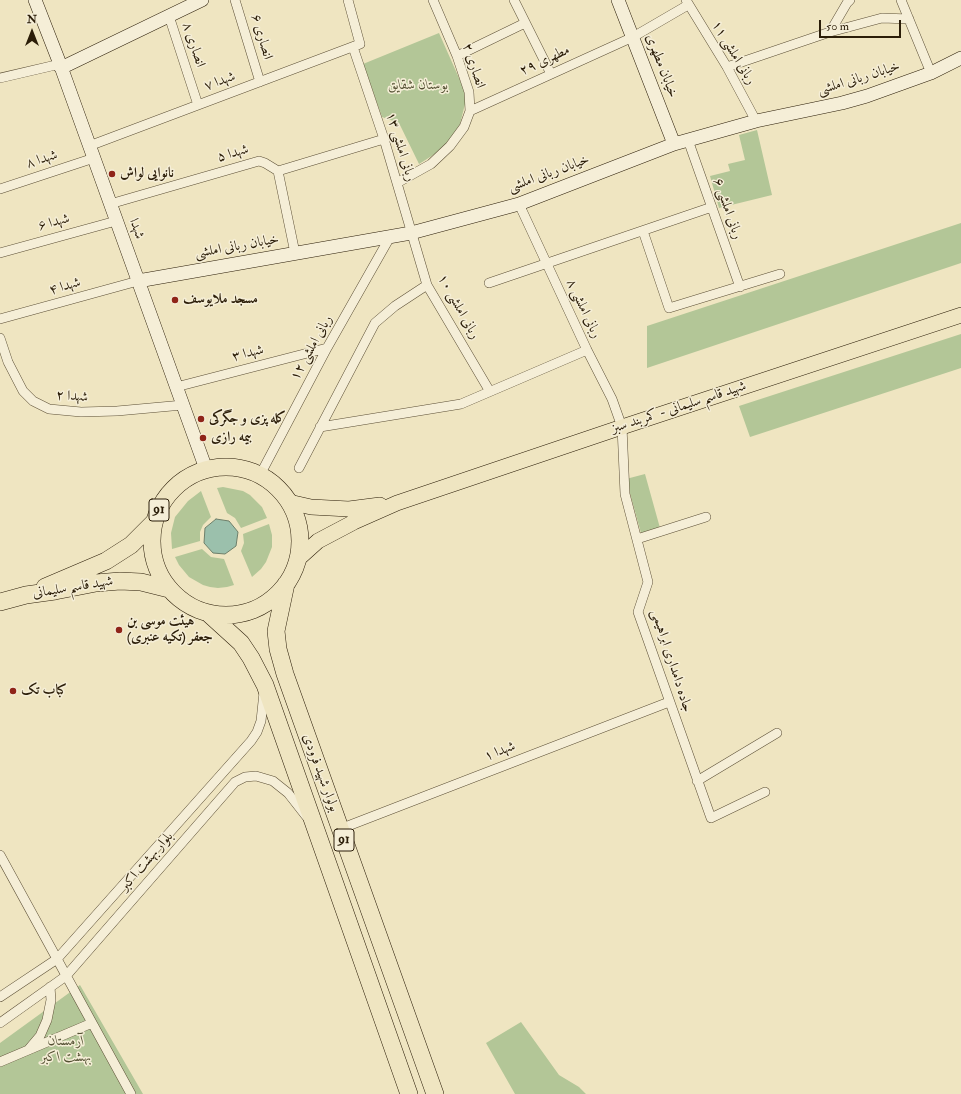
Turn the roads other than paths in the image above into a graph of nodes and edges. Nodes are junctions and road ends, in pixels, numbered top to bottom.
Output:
1 (35, 0) edge
2 (202, 0) edge
3 (236, 0) edge
4 (433, 0) edge
5 (514, 0) edge
6 (618, 0) edge
7 (850, 0) edge
8 (901, 0) edge
9 (350, 1) edge
10 (687, 2) edge
11 (187, 3) edge
12 (169, 16) junction
13 (909, 19) junction
14 (525, 23) junction
15 (830, 32) junction
16 (632, 37) junction
17 (357, 46) junction
18 (457, 56) junction
19 (961, 58) edge
20 (60, 66) junction
21 (727, 67) junction
22 (931, 73) junction
23 (551, 74) junction
24 (0, 78) edge
25 (260, 82) junction
26 (198, 105) junction
27 (470, 111) junction
28 (756, 121) junction
29 (384, 139) junction
30 (688, 140) junction
31 (674, 144) junction
32 (91, 152) junction
33 (278, 170) junction
34 (397, 182) junction
35 (0, 189) edge
36 (110, 204) junction
37 (519, 204) junction
38 (712, 207) junction
39 (116, 221) junction
40 (412, 232) junction
41 (643, 232) junction
42 (390, 236) junction
43 (0, 253) edge
44 (295, 253) junction
45 (546, 264) junction
46 (780, 274) dead end
47 (138, 281) junction
48 (490, 283) dead end
49 (427, 285) junction
50 (740, 287) junction
51 (961, 315) edge
52 (0, 320) edge
53 (0, 338) edge
54 (327, 348) junction
55 (587, 350) junction
56 (176, 387) junction
57 (489, 390) junction
58 (183, 405) junction
59 (320, 427) junction
60 (622, 427) junction
61 (299, 468) dead end
62 (206, 469) junction
63 (260, 475) junction
64 (289, 502) junction
65 (397, 503) junction
66 (706, 517) dead end
67 (153, 523) junction
68 (637, 539) junction
69 (298, 558) junction
70 (286, 584) junction
71 (169, 589) junction
72 (26, 595) junction
73 (0, 602) edge
74 (208, 613) junction
75 (264, 685) junction
76 (669, 702) junction
77 (777, 733) dead end
78 (697, 781) junction
79 (765, 792) dead end
80 (314, 826) junction
81 (340, 829) junction
82 (0, 855) edge
83 (57, 959) junction
84 (66, 976) junction
85 (50, 988) junction
86 (0, 997) edge
87 (0, 1023) edge
88 (92, 1023) junction
89 (28, 1050) junction
90 (0, 1062) edge
91 (131, 1094) edge
92 (409, 1094) edge
93 (435, 1094) edge

1 - 20 street, شهدا
2 - 11 street
3 - 25 street, انصاری ۶
4 - 18 street, انصاری ۲
5 - 14 street
6 - 16 street, خیابان مطهری
7 - 15 street
8 - 13 street
9 - 17 street, ربانی املشی ۱۳
10 - 16 street, مطهری ۲۹
10 - 21 street, ربانی املشی ۱۱
11 - 12 street
12 - 20 street
12 - 26 street, انصاری ۸
13 - 15 street
13 - 22 street
14 - 18 street
14 - 23 street
15 - 21 street
16 - 23 street, مطهری ۲۹
16 - 31 street, خیابان مطهری
17 - 25 street, شهدا ۷
17 - 29 street, ربانی املشی ۱۳
18 - 27 street, انصاری ۲
19 - 22 street, خیابان ربانی املشی
20 - 24 street
20 - 32 street, شهدا
21 - 28 street, ربانی املشی ۱۱
22 - 28 street, خیابان ربانی املشی
23 - 27 street, مطهری ۲۹
25 - 26 street, شهدا ۷
26 - 32 street, شهدا ۷
27 - 34 street, انصاری ۲
28 - 30 street, خیابان ربانی املشی
29 - 33 street
29 - 34 street, ربانی املشی ۱۳
30 - 31 street, خیابان ربانی املشی
30 - 38 street, ربانی املشی ۶
31 - 37 street, خیابان ربانی املشی
32 - 35 street, شهدا ۸
32 - 36 street, شهدا
33 - 36 street, شهدا ۵
33 - 44 street
34 - 40 street, ربانی املشی ۱۳
36 - 39 street, شهدا
37 - 40 street, خیابان ربانی املشی
37 - 45 street, ربانی املشی ۸
38 - 41 street
38 - 50 street, ربانی املشی ۶
39 - 43 street, شهدا ۶
39 - 47 street, شهدا
40 - 42 street, خیابان ربانی املشی
40 - 49 street, ربانی املشی ۱۰
41 - 45 street
41 - 50 street
42 - 44 street, خیابان ربانی املشی
42 - 54 street, ربانی املشی ۱۲
44 - 47 street, خیابان ربانی املشی
45 - 48 street
45 - 55 street, ربانی املشی ۸
46 - 50 street
47 - 52 street, شهدا ۴
47 - 56 street, شهدا
49 - 57 street, ربانی املشی ۱۰
49 - 59 street
51 - 60 main road, شهید قاسم سلیمانی - کمربند سبز
53 - 58 street, شهدا ۲
54 - 56 street, شهدا ۳
54 - 63 street, ربانی املشی ۱۲
55 - 57 street
55 - 60 street, ربانی املشی ۸
56 - 58 street, شهدا
57 - 59 street
58 - 62 street, شهدا
59 - 61 street
60 - 65 main road, شهید قاسم سلیمانی - کمربند سبز
60 - 68 street, جاده دامداری ابراهیمی
62 - 63 highway, 91
62 - 67 highway, 91
63 - 64 highway, 91
64 - 65 main road
64 - 69 highway, 91
65 - 69 main road
66 - 68 street
67 - 71 highway, 91
67 - 72 highway, شهید قاسم سلیمانی / 91
68 - 76 street, جاده دامداری ابراهیمی
69 - 70 highway, 91
70 - 74 highway, 91
70 - 81 highway, بولوار شهید فرودی / 91
71 - 72 highway, شهید قاسم سلیمانی / 91
71 - 74 highway, 91
72 - 73 highway, 91
74 - 75 highway, بولوار شهید فرودی / 91
75 - 80 highway, بولوار شهید فرودی / 91
75 - 83 street, بلوار بهشت اکبر
76 - 78 street, جاده دامداری ابراهیمی
76 - 81 street, شهدا ۱
77 - 78 street
78 - 79 street, جاده دامداری ابراهیمی
80 - 84 street, بلوار بهشت اکبر
80 - 92 highway, بولوار شهید فرودی / 91
81 - 93 highway, بولوار شهید فرودی / 91
82 - 83 street
83 - 84 street
83 - 86 street, بلوار بهشت اکبر
84 - 85 street, بلوار بهشت اکبر
84 - 88 street
85 - 87 street, بلوار بهشت اکبر
85 - 89 street
88 - 89 street
88 - 91 street
89 - 90 street

